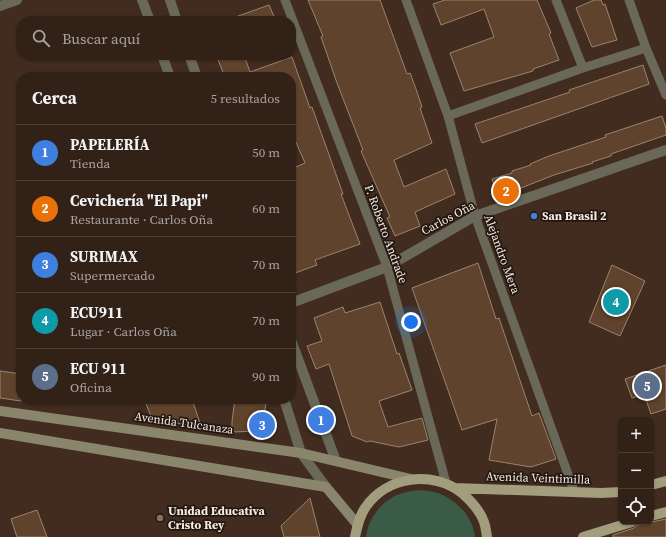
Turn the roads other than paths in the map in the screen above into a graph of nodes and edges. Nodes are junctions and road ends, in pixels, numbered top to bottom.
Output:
1 (17, 0) edge
2 (142, 0) edge
3 (170, 0) edge
4 (285, 0) edge
5 (406, 0) edge
6 (556, 0) edge
7 (629, 0) edge
8 (0, 6) edge
9 (148, 16) edge
10 (175, 16) edge
11 (291, 16) edge
12 (296, 29) edge
13 (646, 48) junction
14 (164, 60) edge
15 (191, 60) edge
16 (583, 68) junction
17 (168, 72) edge
18 (195, 72) edge
19 (666, 95) edge
20 (448, 116) junction
21 (666, 150) edge
22 (476, 216) junction
23 (387, 267) junction
24 (296, 301) edge
25 (296, 353) edge
26 (286, 404) edge
27 (0, 411) edge
28 (0, 433) edge
29 (301, 453) junction
30 (336, 461) junction
31 (411, 479) junction
32 (666, 481) edge
33 (654, 484) edge
34 (450, 485) junction
35 (326, 487) junction
36 (574, 491) junction
37 (618, 492) edge
38 (666, 512) edge
39 (654, 515) edge
40 (357, 524) junction
41 (622, 525) edge
42 (355, 537) edge
43 (488, 537) edge
44 (583, 537) edge

1 - 8 street
2 - 9 street
3 - 10 street
4 - 11 lane, P. Roberto Andrade
5 - 20 lane, Alejandro Mera
6 - 16 lane
7 - 13 lane
12 - 23 lane, P. Roberto Andrade
13 - 16 lane
13 - 19 lane
13 - 20 lane
14 - 17 street
15 - 18 street
16 - 20 lane
20 - 22 lane, Alejandro Mera
21 - 22 street, Carlos Oña
22 - 23 street, Carlos Oña
22 - 36 lane, Alejandro Mera
23 - 24 street, Carlos Oña
23 - 34 lane, P. Roberto Andrade
25 - 30 street
26 - 29 street
27 - 29 street, Avenida Tulcanaza
28 - 35 street
29 - 30 street, Avenida Tulcanaza
29 - 35 street
30 - 31 street, Avenida Tulcanaza
31 - 34 main road, Avenida Veintimilla
31 - 40 main road, Avenida Veintimilla
32 - 33 main road
34 - 36 main road, Avenida Veintimilla
34 - 43 main road
35 - 40 street
36 - 37 main road, Avenida Veintimilla
38 - 39 main road
40 - 42 main road, Avenida Veintimilla
41 - 44 main road

